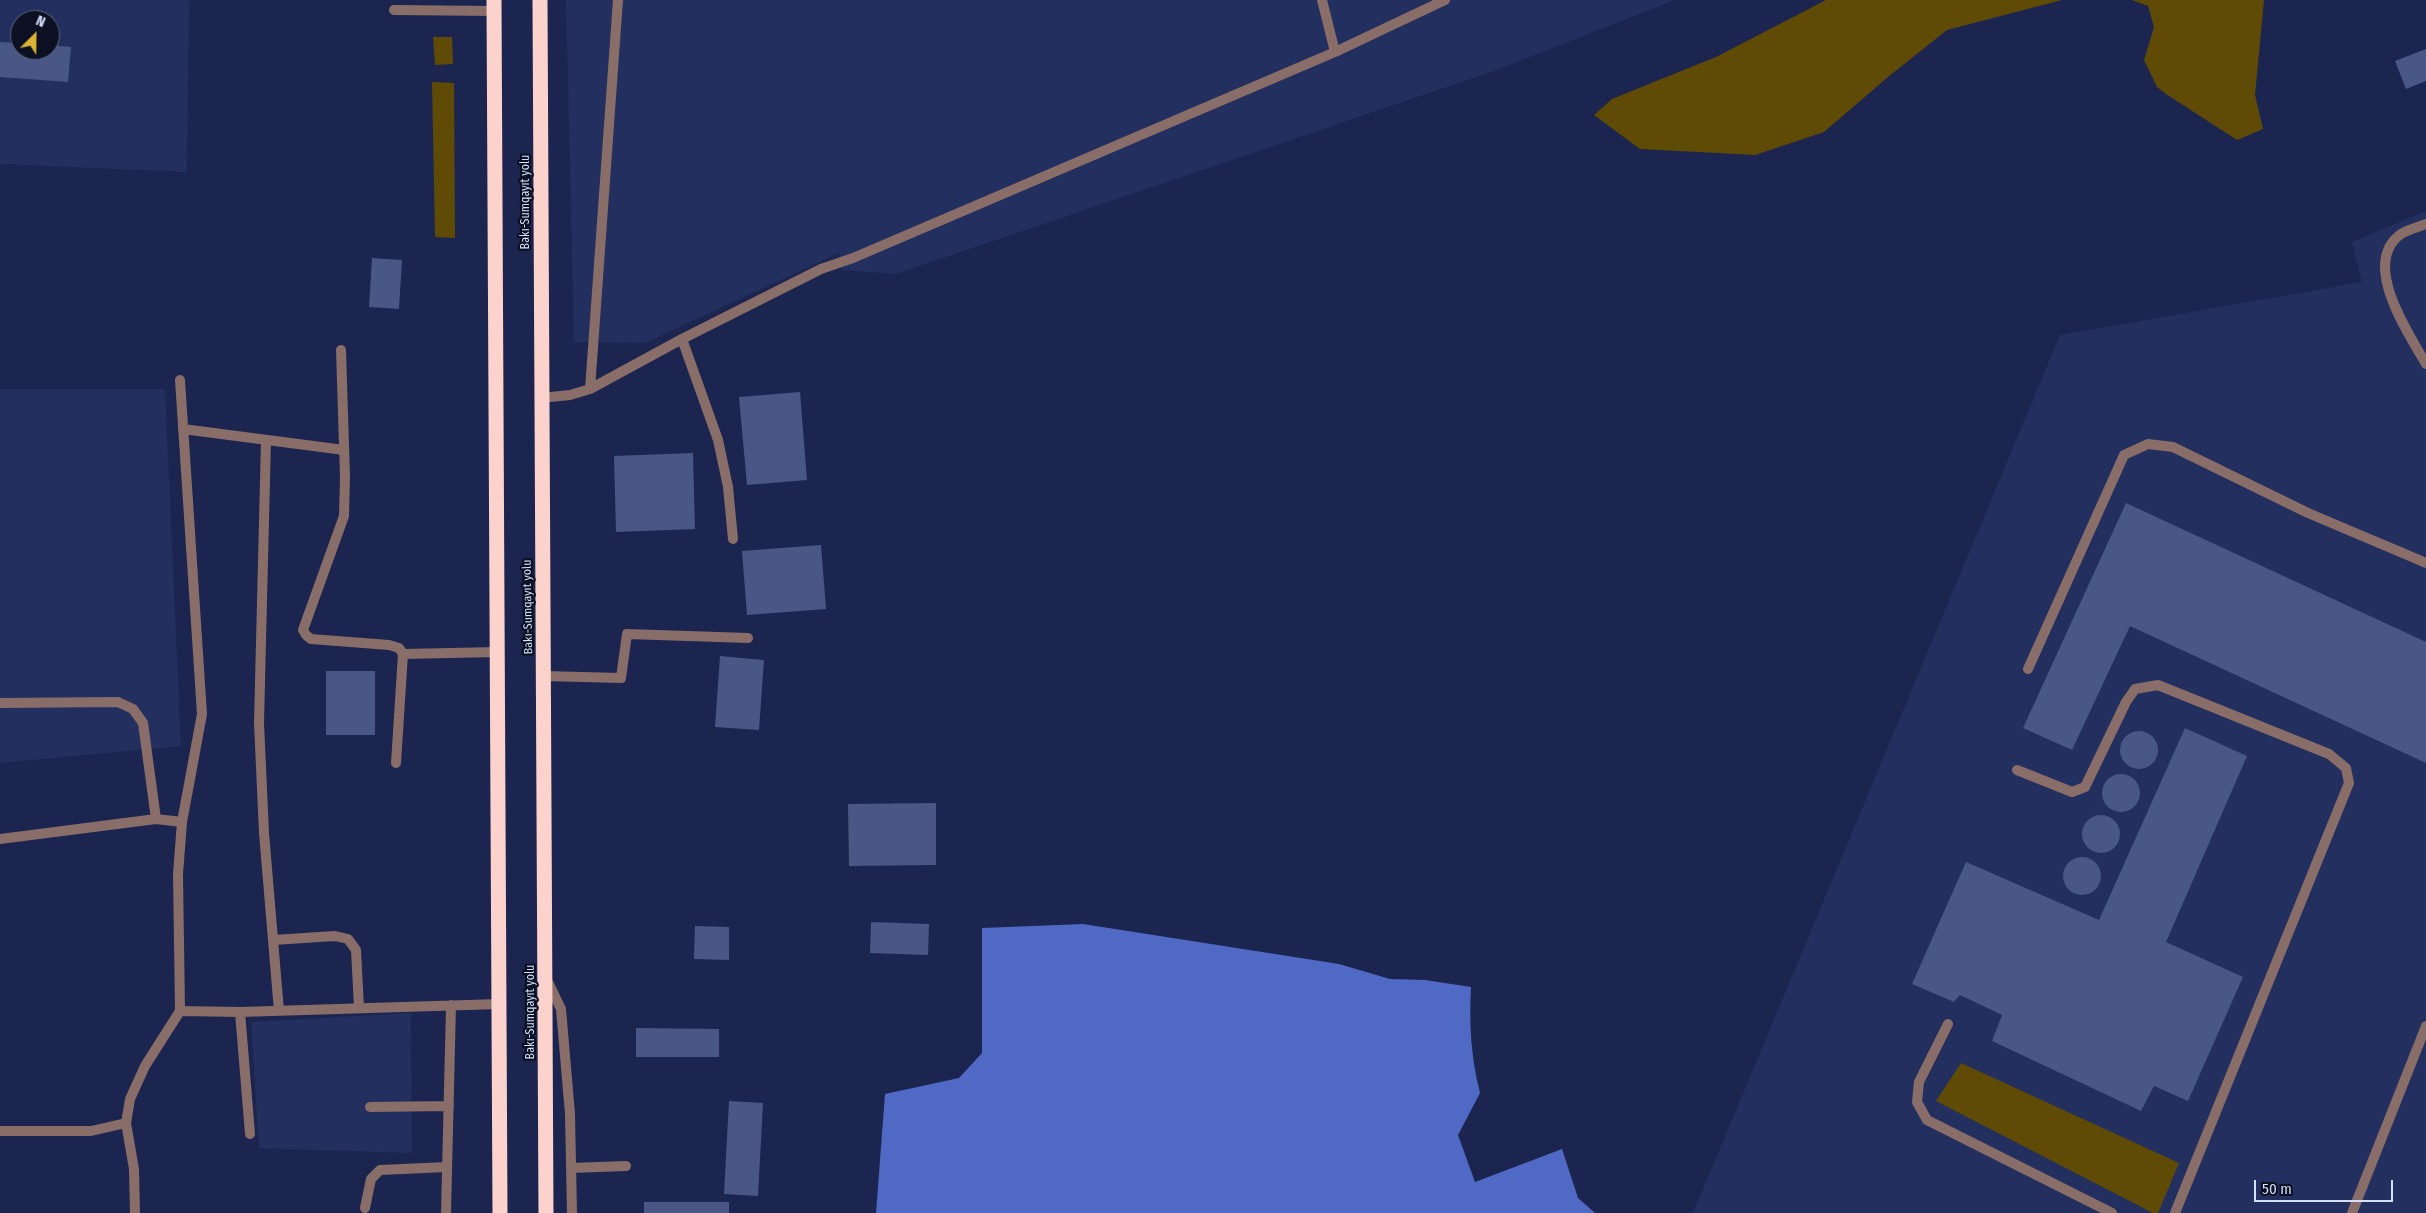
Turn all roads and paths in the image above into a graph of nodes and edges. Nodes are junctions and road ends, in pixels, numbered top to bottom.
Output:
1 (540, 0) edge
2 (618, 0) edge
3 (1322, 0) edge
4 (1445, 0) edge
5 (494, 5) edge
6 (394, 10) dead end
7 (1335, 52) junction
8 (2426, 224) edge
9 (682, 339) junction
10 (341, 350) dead end
11 (2426, 364) edge
12 (180, 380) dead end
13 (590, 389) junction
14 (541, 398) junction
15 (183, 429) junction
16 (266, 440) junction
17 (344, 450) junction
18 (734, 538) dead end
19 (2426, 563) edge
20 (748, 638) dead end
21 (498, 652) junction
22 (403, 654) junction
23 (2028, 669) dead end
24 (544, 676) junction
25 (0, 703) edge
26 (396, 763) dead end
27 (2017, 770) dead end
28 (156, 819) junction
29 (182, 822) junction
30 (0, 839) edge
31 (273, 940) junction
32 (545, 977) junction
33 (500, 1004) junction
34 (451, 1005) junction
35 (359, 1008) junction
36 (180, 1011) junction
37 (279, 1011) junction
38 (240, 1012) junction
39 (1948, 1024) dead end
40 (2426, 1026) edge
41 (449, 1106) junction
42 (370, 1107) dead end
43 (126, 1123) junction
44 (0, 1131) edge
45 (250, 1134) dead end
46 (626, 1166) dead end
47 (447, 1167) junction
48 (571, 1168) junction
49 (365, 1208) dead end
50 (135, 1213) edge
51 (446, 1213) edge
52 (500, 1213) edge
53 (546, 1213) edge
54 (572, 1213) edge
55 (2112, 1213) edge
56 (2175, 1213) edge
57 (2352, 1213) edge

1 - 14 highway, Bakı-Sumqayıt yolu
2 - 13 lane
3 - 7 lane
4 - 7 lane
5 - 6 lane
5 - 21 highway
7 - 9 lane
8 - 11 lane
9 - 13 lane
9 - 18 lane
10 - 17 lane
12 - 15 lane
13 - 14 lane
14 - 24 highway, Bakı-Sumqayıt yolu
15 - 16 lane
15 - 29 lane
16 - 17 lane
16 - 31 lane
17 - 22 lane
19 - 23 lane
20 - 24 lane
21 - 22 lane
21 - 33 highway
22 - 26 lane
24 - 32 highway, Bakı-Sumqayıt yolu
25 - 28 lane
27 - 56 lane
28 - 29 lane
28 - 30 lane
29 - 36 lane
31 - 35 lane
31 - 37 lane
32 - 48 lane
32 - 53 highway, Bakı-Sumqayıt yolu
33 - 34 lane
33 - 52 highway
34 - 35 lane
34 - 41 lane
35 - 37 lane
36 - 38 lane
36 - 43 lane
37 - 38 lane
38 - 45 lane
39 - 55 lane
40 - 57 lane
41 - 42 lane
41 - 47 lane
43 - 44 lane
43 - 50 lane
46 - 48 lane
47 - 49 lane
47 - 51 lane
48 - 54 lane

